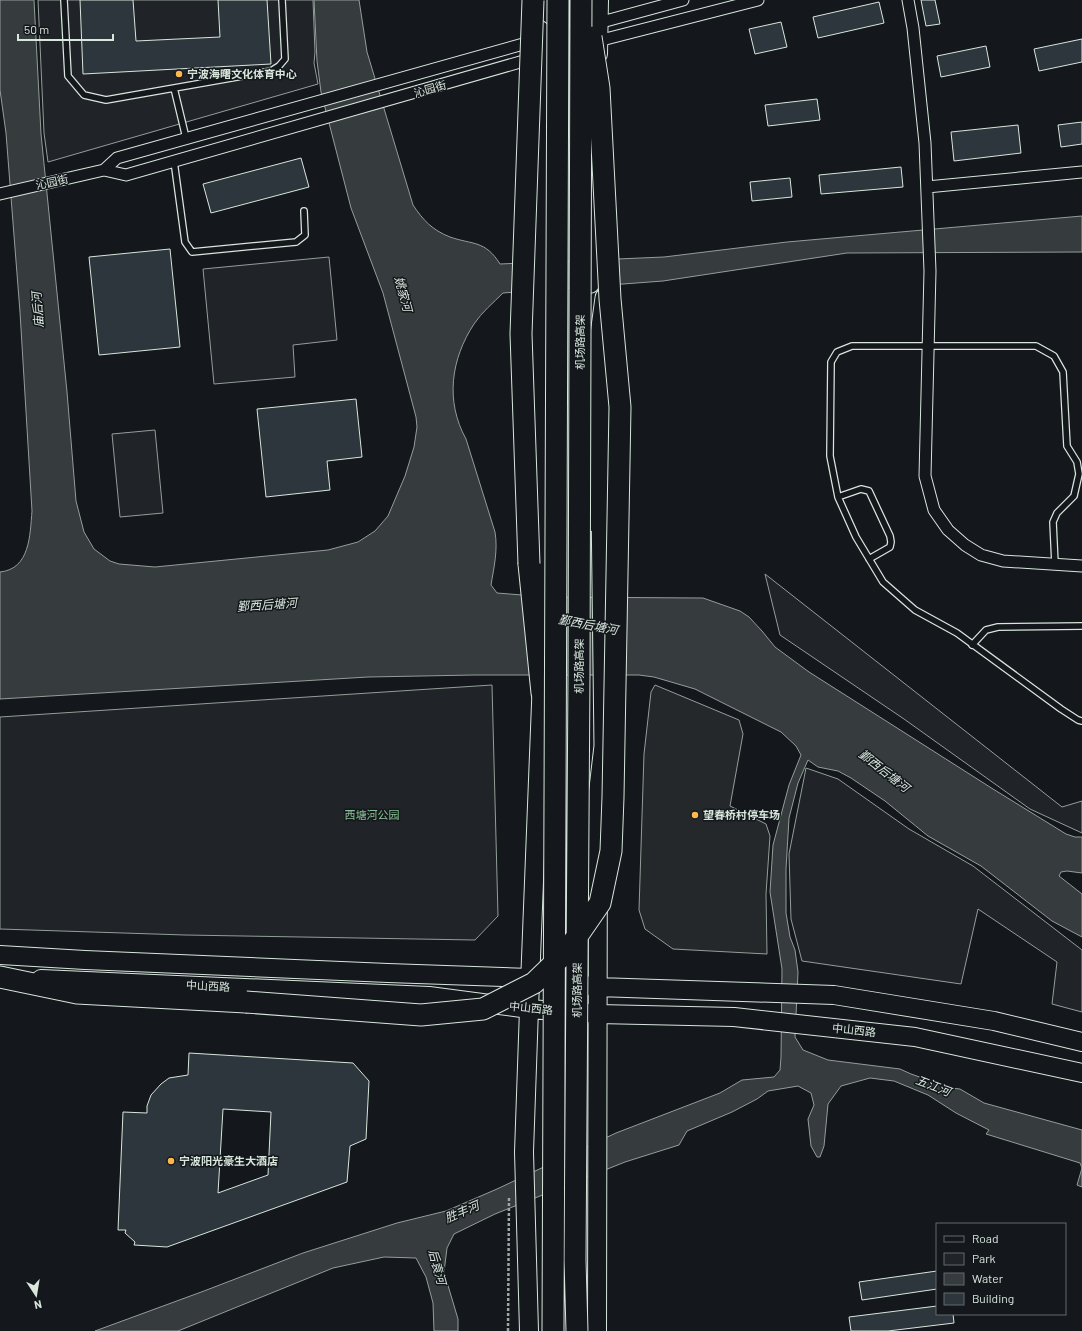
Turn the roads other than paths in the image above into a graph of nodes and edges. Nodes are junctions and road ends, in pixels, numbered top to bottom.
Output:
1 (64, 0) edge
2 (282, 0) edge
3 (533, 0) edge
4 (540, 0) edge
5 (558, 0) edge
6 (581, 0) edge
7 (585, 0) edge
8 (599, 0) edge
9 (683, 0) edge
10 (758, 0) edge
11 (908, 0) edge
12 (599, 22) junction
13 (599, 40) junction
14 (541, 48) junction
15 (174, 88) junction
16 (186, 138) junction
17 (174, 161) junction
18 (104, 170) junction
19 (1082, 172) edge
20 (927, 187) junction
21 (0, 194) edge
22 (304, 211) dead end
23 (609, 277) junction
24 (928, 346) junction
25 (838, 497) junction
26 (869, 559) junction
27 (1055, 564) junction
28 (1082, 566) edge
29 (1082, 626) edge
30 (972, 644) junction
31 (542, 696) junction
32 (1082, 721) edge
33 (598, 805) junction
34 (0, 955) edge
35 (0, 977) edge
36 (530, 978) junction
37 (598, 987) junction
38 (529, 1009) junction
39 (598, 1014) junction
40 (1082, 1042) edge
41 (1082, 1073) edge
42 (529, 1331) edge
43 (553, 1331) edge
44 (577, 1331) edge
45 (597, 1331) edge

1 - 15 lane
2 - 15 lane
3 - 31 highway, bridge
4 - 14 main road
5 - 43 highway, 机场路高架, bridge
6 - 44 highway, 机场路高架, bridge
7 - 23 highway, bridge
8 - 12 main road
9 - 12 street, 沁园街
10 - 13 street, 沁园街
11 - 20 street
12 - 13 main road
12 - 14 street, 沁园街
13 - 14 street, 沁园街
13 - 33 main road
14 - 16 street, 沁园街
14 - 17 street, 沁园街
14 - 31 main road
15 - 16 lane
16 - 18 street, 沁园街
17 - 18 street, 沁园街
17 - 22 lane
18 - 21 street, 沁园街
19 - 20 street
20 - 24 street
23 - 33 highway, bridge
23 - 35 highway, bridge
24 - 25 lane
24 - 27 street
24 - 27 lane
25 - 26 lane
25 - 26 lane
26 - 30 lane
27 - 28 street
29 - 30 lane
30 - 32 lane
31 - 36 main road
33 - 37 main road
34 - 36 main road, 中山西路
35 - 38 main road, 中山西路
36 - 37 main road, 中山西路
36 - 38 main road
37 - 39 main road
37 - 40 main road, 中山西路
38 - 39 main road, 中山西路
38 - 42 main road
39 - 41 main road, 中山西路
39 - 45 main road

